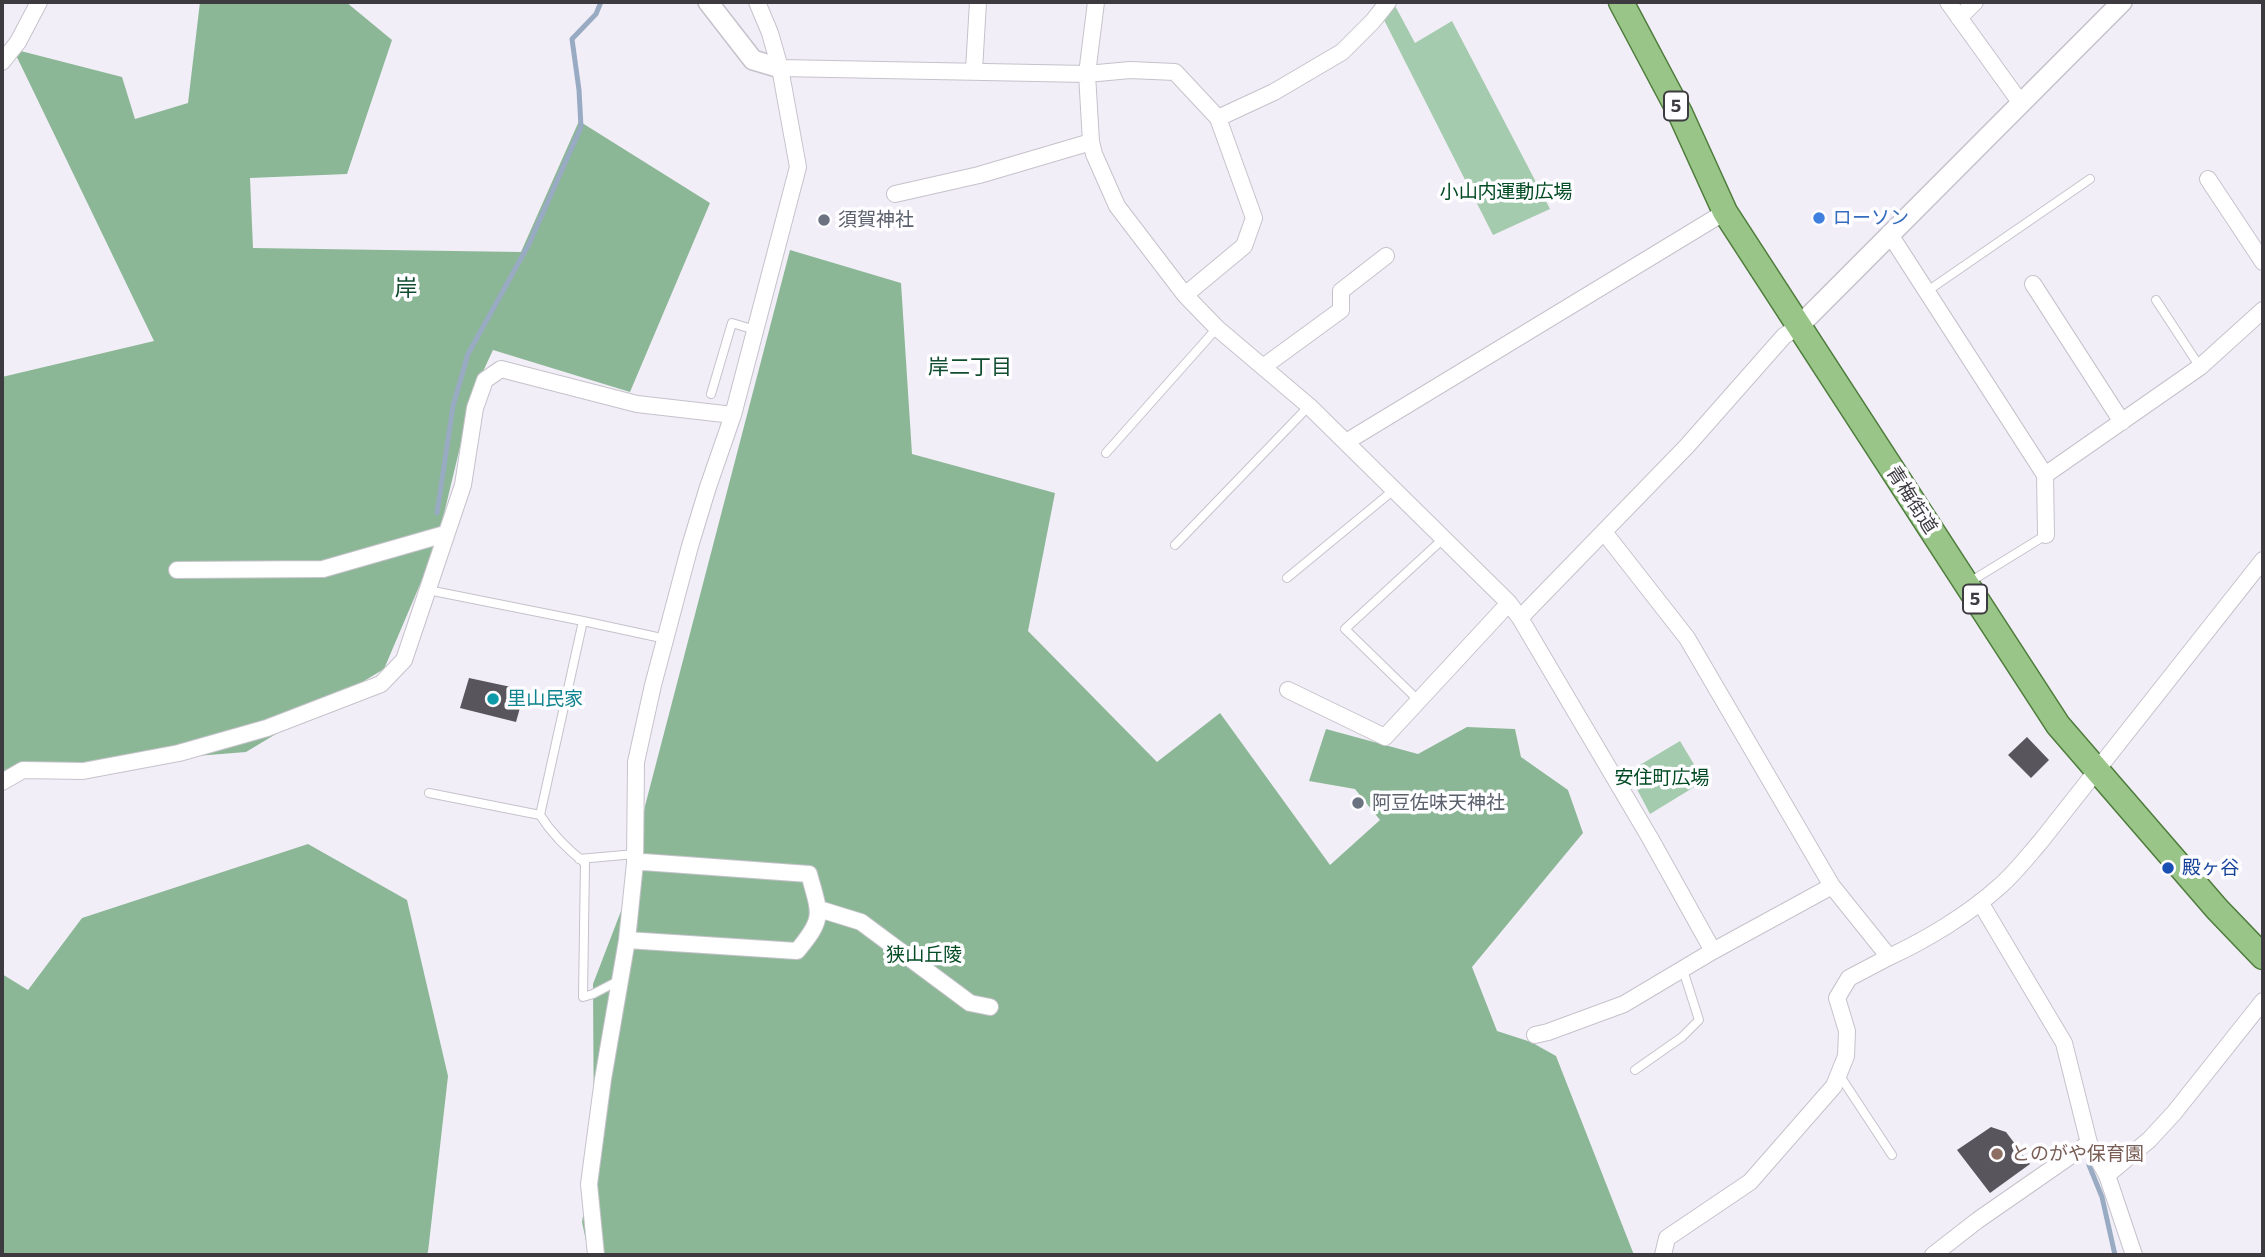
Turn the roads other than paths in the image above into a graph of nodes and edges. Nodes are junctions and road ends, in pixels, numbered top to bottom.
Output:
1 (38, 2) edge
2 (708, 2) edge
3 (757, 2) edge
4 (978, 2) edge
5 (1096, 2) edge
6 (1388, 2) edge
7 (1621, 2) edge
8 (1948, 2) edge
9 (1975, 2) edge
10 (2122, 2) edge
11 (1959, 18) junction
12 (2, 62) edge
13 (780, 68) junction
14 (974, 70) junction
15 (1087, 74) junction
16 (2020, 102) junction
17 (1218, 118) junction
18 (1091, 142) junction
19 (2090, 178) dead end
20 (2208, 179) dead end
21 (895, 194) dead end
22 (1725, 212) junction
23 (1889, 233) junction
24 (1387, 256) dead end
25 (2263, 262) edge
26 (2033, 284) dead end
27 (1926, 292) junction
28 (1185, 295) junction
29 (2156, 300) dead end
30 (2263, 310) edge
31 (1798, 326) junction
32 (1217, 328) junction
33 (757, 330) junction
34 (1263, 367) junction
35 (2200, 367) junction
36 (711, 394) dead end
37 (1310, 406) junction
38 (733, 415) junction
39 (2122, 422) junction
40 (1346, 442) junction
41 (1106, 453) dead end
42 (2045, 475) junction
43 (1395, 489) junction
44 (1604, 532) junction
45 (445, 534) junction
46 (2046, 535) joint
47 (1443, 539) junction
48 (1175, 545) dead end
49 (2263, 560) edge
50 (177, 570) dead end
51 (1287, 578) dead end
52 (1966, 585) junction
53 (426, 590) junction
54 (1509, 603) junction
55 (1520, 618) junction
56 (583, 621) junction
57 (666, 639) junction
58 (1288, 690) dead end
59 (1417, 699) junction
60 (2096, 770) junction
61 (2, 782) edge
62 (429, 793) dead end
63 (540, 815) junction
64 (579, 859) junction
65 (635, 859) junction
66 (1832, 886) junction
67 (1980, 902) junction
68 (818, 909) junction
69 (627, 940) junction
70 (1713, 951) junction
71 (1889, 957) junction
72 (2263, 957) edge
73 (1684, 970) junction
74 (620, 980) junction
75 (2263, 1001) edge
76 (990, 1007) dead end
77 (1535, 1035) dead end
78 (1634, 1070) dead end
79 (1839, 1074) junction
80 (2089, 1143) junction
81 (1892, 1155) dead end
82 (2106, 1175) junction
83 (596, 1255) edge
84 (1663, 1255) edge
85 (1933, 1255) edge
86 (2134, 1255) edge

1 - 12 street
2 - 13 street
3 - 13 street
4 - 14 street
5 - 15 street
6 - 17 street
7 - 22 main road, 青梅街道 / 5
8 - 11 street
9 - 11 street
10 - 16 street
11 - 16 street
13 - 14 street
13 - 33 street
14 - 15 street
15 - 17 street
15 - 18 street
16 - 23 street
17 - 28 street
18 - 21 street
18 - 28 street
19 - 27 lane
20 - 25 street
22 - 31 main road, 青梅街道 / 5
22 - 40 street
23 - 27 street
23 - 31 street
24 - 34 street
26 - 39 street
27 - 42 street
28 - 32 street
29 - 35 lane
30 - 35 street
31 - 44 street
31 - 52 main road, 青梅街道 / 5
32 - 34 street
32 - 41 lane
33 - 36 lane
33 - 38 street
34 - 37 street
35 - 39 street
37 - 40 street
37 - 48 lane
38 - 45 street
38 - 57 street
39 - 42 street
40 - 43 street
42 - 46 street
43 - 47 street
43 - 51 lane
44 - 55 street
44 - 66 street
45 - 50 street
45 - 53 street
46 - 52 lane
47 - 54 street
47 - 59 lane
49 - 60 street
52 - 60 main road, 青梅街道 / 5
53 - 56 lane
53 - 61 street
54 - 55 street
54 - 59 street
55 - 70 street
56 - 57 lane
56 - 63 lane
57 - 65 street
58 - 59 street
60 - 67 street
60 - 72 main road, 青梅街道 / 5
62 - 63 lane
63 - 64 lane
64 - 65 lane
64 - 74 lane
65 - 68 street
65 - 69 street
66 - 70 street
66 - 71 street
67 - 71 street
67 - 80 street
68 - 69 street
68 - 76 street
69 - 74 street
70 - 73 street
71 - 79 street
73 - 77 street
73 - 78 lane
74 - 83 street
75 - 82 street
79 - 81 lane
79 - 84 street
80 - 82 street
80 - 85 street
82 - 86 street

